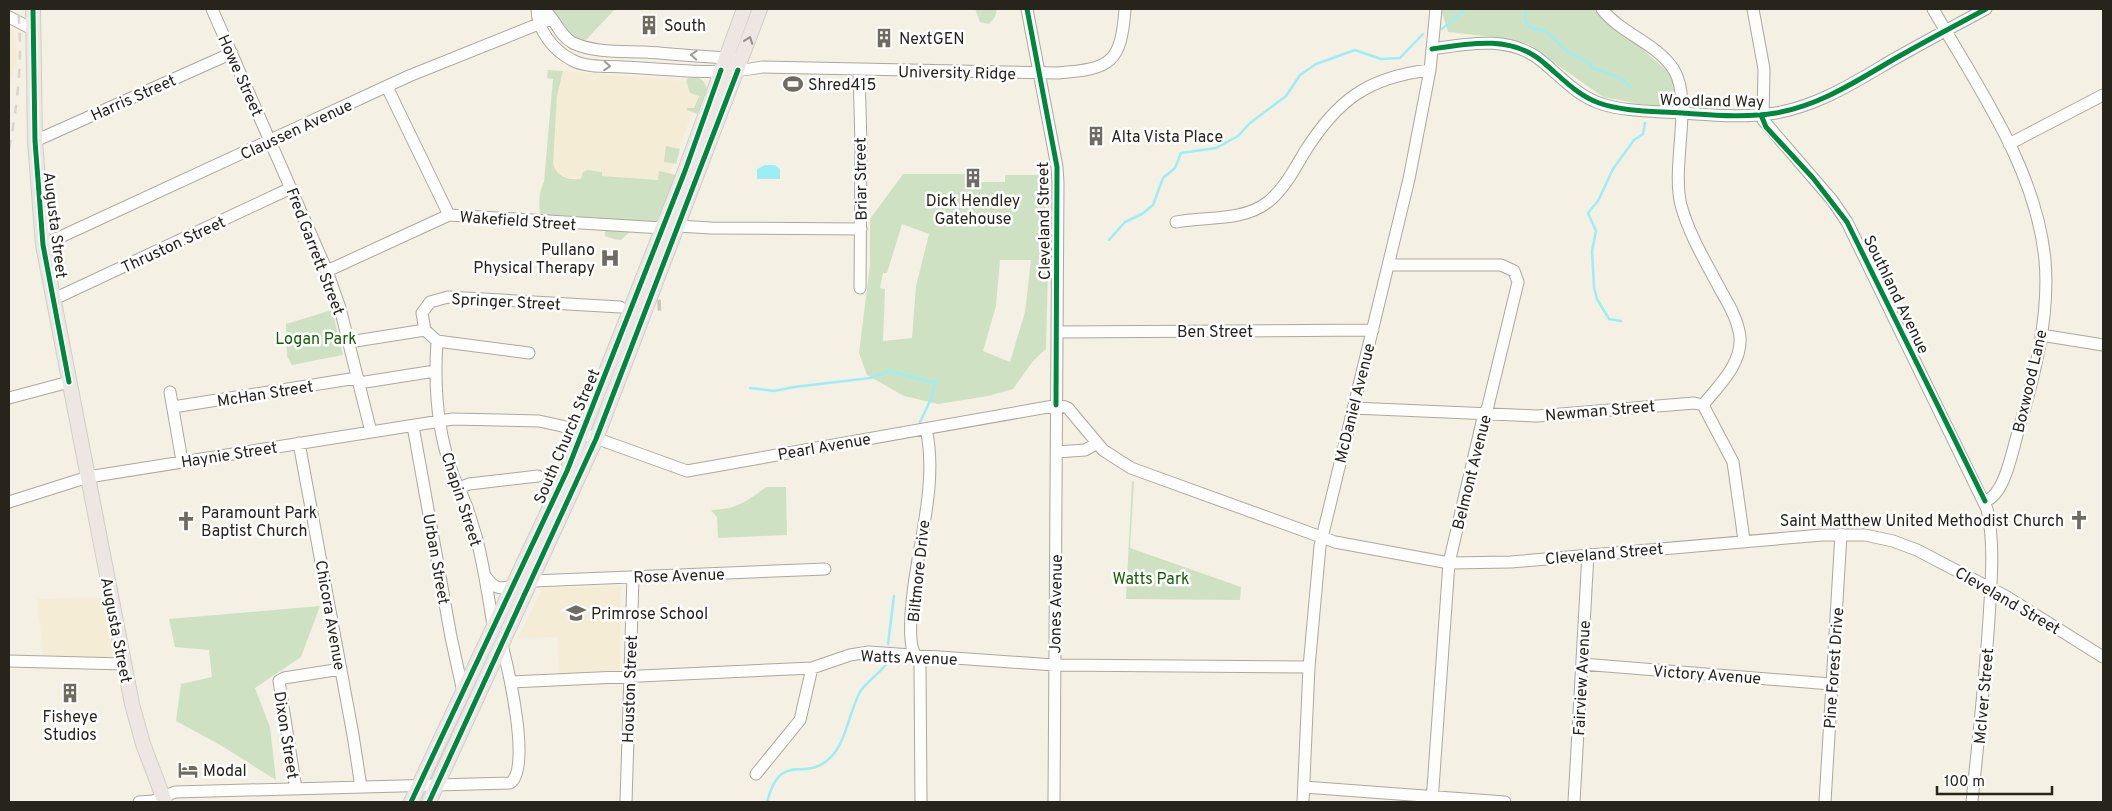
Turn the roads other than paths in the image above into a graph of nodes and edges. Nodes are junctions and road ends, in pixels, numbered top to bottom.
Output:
1 (33, 9) edge
2 (212, 9) edge
3 (537, 9) edge
4 (543, 9) edge
5 (744, 9) edge
6 (760, 9) edge
7 (1028, 9) edge
8 (1125, 9) edge
9 (1436, 9) edge
10 (1602, 9) edge
11 (1753, 9) edge
12 (1933, 9) edge
13 (1986, 9) edge
14 (9, 17) edge
15 (546, 21) junction
16 (34, 30) junction
17 (1945, 30) junction
18 (1432, 49) junction
19 (606, 51) junction
20 (232, 53) junction
21 (566, 57) junction
22 (724, 64) junction
23 (740, 64) junction
24 (1430, 70) junction
25 (859, 71) junction
26 (1040, 73) junction
27 (387, 87) junction
28 (2103, 95) edge
29 (1681, 113) junction
30 (1761, 115) junction
31 (35, 141) junction
32 (270, 142) junction
33 (2009, 144) junction
34 (291, 188) junction
35 (449, 215) junction
36 (1176, 222) dead end
37 (678, 226) junction
38 (662, 228) junction
39 (861, 229) junction
40 (43, 245) junction
41 (1389, 265) junction
42 (327, 271) junction
43 (860, 288) dead end
44 (54, 299) junction
45 (620, 307) dead end
46 (425, 330) junction
47 (1373, 330) junction
48 (1057, 332) junction
49 (2041, 335) junction
50 (437, 341) junction
51 (348, 342) junction
52 (2103, 345) edge
53 (529, 353) dead end
54 (435, 371) junction
55 (358, 380) junction
56 (69, 382) junction
57 (170, 392) dead end
58 (9, 398) edge
59 (1702, 404) junction
60 (1056, 405) junction
61 (172, 407) junction
62 (1353, 408) junction
63 (1486, 413) junction
64 (440, 421) junction
65 (413, 426) junction
66 (926, 428) junction
67 (372, 432) junction
68 (582, 434) junction
69 (596, 440) junction
70 (299, 443) junction
71 (1096, 444) junction
72 (1057, 452) junction
73 (182, 461) junction
74 (538, 476) dead end
75 (88, 477) junction
76 (459, 488) junction
77 (1985, 501) junction
78 (9, 502) edge
79 (1841, 534) junction
80 (1321, 538) junction
81 (1744, 540) junction
82 (1588, 554) junction
83 (1449, 563) junction
84 (825, 569) dead end
85 (486, 577) junction
86 (633, 577) junction
87 (533, 581) junction
88 (512, 586) junction
89 (1991, 589) junction
90 (493, 625) junction
91 (502, 645) junction
92 (916, 656) junction
93 (2103, 657) edge
94 (9, 661) edge
95 (124, 664) junction
96 (1582, 664) junction
97 (1054, 665) junction
98 (1309, 667) junction
99 (812, 668) junction
100 (341, 669) junction
101 (630, 676) junction
102 (512, 682) junction
103 (1831, 684) junction
104 (463, 692) junction
105 (756, 774) dead end
106 (419, 786) junction
107 (437, 786) junction
108 (1304, 787) junction
109 (361, 788) junction
110 (296, 789) junction
111 (164, 799) edge
112 (1432, 799) edge
113 (138, 802) edge
114 (411, 802) edge
115 (429, 802) edge
116 (626, 802) edge
117 (920, 802) edge
118 (1054, 802) edge
119 (1303, 802) edge
120 (1505, 802) edge
121 (1574, 802) edge
122 (1825, 802) edge
123 (1972, 802) edge

1 - 16 main road, Augusta Street
2 - 20 street, Howe Street
3 - 15 street, University Ridge
4 - 15 street, University Ridge
5 - 22 main road, South Church Street
23 -> 6 main road, South Church Street
7 - 26 street, Cleveland Street
8 - 26 street, University Ridge
9 - 18 street, McDaniel Avenue
10 - 29 street
11 - 30 street
12 - 17 street, Boxwood Lane
13 - 17 street, Woodland Way
14 - 16 street
15 - 19 street, University Ridge
15 - 21 street, University Ridge
15 - 27 street, Claussen Avenue
16 - 31 main road, Augusta Street
17 - 30 street, Woodland Way
17 - 33 street, Boxwood Lane
18 - 24 street, McDaniel Avenue
18 - 29 street, Woodland Way
19 - 21 street
22 -> 19 street, University Ridge
20 - 31 street, Harris Street
20 - 32 street, Howe Street
21 -> 22 street, University Ridge
22 - 23 street, University Ridge
22 - 38 main road, South Church Street
23 - 25 street, University Ridge
23 - 37 main road, South Church Street
24 - 36 street
24 - 41 street, McDaniel Avenue
25 - 26 street, University Ridge
25 - 39 street, Briar Street
26 - 48 street, Cleveland Street
27 - 32 street, Claussen Avenue
27 - 35 street
28 - 33 street
29 - 30 street, Woodland Way
29 - 59 street
30 - 77 street, Southland Avenue
31 - 40 main road, Augusta Street
32 - 34 street, Fred Garrett Street
32 - 40 street, Claussen Avenue
33 - 49 street, Boxwood Lane
34 - 42 street, Fred Garrett Street
34 - 44 street, Thruston Street
35 - 38 street, Wakefield Street
35 - 42 street, Wakefield Street
37 - 39 street
37 - 69 main road, South Church Street
38 - 68 main road, South Church Street
39 - 43 street, Briar Street
40 - 44 main road, Augusta Street
41 - 47 street, McDaniel Avenue
41 - 63 street, Belmont Avenue
42 - 51 street, Fred Garrett Street
44 - 56 main road, Augusta Street
45 - 46 street, Springer Street
46 - 50 street
46 - 51 street
47 - 48 street, Ben Street
47 - 62 street, McDaniel Avenue
48 - 60 street, Cleveland Street
49 - 52 street
49 - 77 street, Boxwood Lane
50 - 53 street
50 - 54 street
51 - 55 street, Fred Garrett Street
54 - 55 street, McHan Street
54 - 64 street
55 - 61 street, McHan Street
55 - 67 street, Fred Garrett Street
56 - 58 street
56 - 75 main road, Augusta Street
57 - 61 street
59 - 63 street, Newman Street
59 - 81 street
60 - 66 street, Pearl Avenue
60 - 71 street, Cleveland Street
60 - 72 street, Jones Avenue
61 - 73 street
62 - 63 street, Newman Street
62 - 80 street, McDaniel Avenue
63 - 83 street, Belmont Avenue
64 - 65 street
64 - 68 street
64 - 76 street, Chapin Street
65 - 67 street
65 - 104 street, Urban Street
66 - 69 street, Pearl Avenue
66 - 92 street, Biltmore Drive
67 - 70 street, Haynie Street
68 - 69 street
68 - 88 main road, South Church Street
69 - 87 main road, South Church Street
70 - 73 street, Haynie Street
70 - 100 street, Chicora Avenue
71 - 72 street
71 - 80 street, Cleveland Street
72 - 97 street, Jones Avenue
73 - 75 street, Haynie Street
74 - 76 street
75 - 78 street, Haynie Street
75 - 95 main road, Augusta Street
76 - 85 street, Chapin Street
77 - 89 street
79 - 81 street, Cleveland Street
79 - 89 street, Cleveland Street
79 - 103 street, Pine Forest Drive
80 - 83 street, Cleveland Street
80 - 98 street, McDaniel Avenue
81 - 82 street, Cleveland Street
82 - 83 street, Cleveland Street
82 - 96 street, Fairview Avenue
83 - 112 street, Belmont Avenue
84 - 86 street, Rose Avenue
85 - 88 street
85 - 90 street, Chapin Street
86 - 87 street, Rose Avenue
86 - 101 street, Houston Street
87 - 91 main road, South Church Street
88 - 90 main road, South Church Street
89 - 93 street, Cleveland Street
89 - 123 street, McIver Street
90 - 104 main road, South Church Street
91 - 102 street
91 - 107 main road, South Church Street
92 - 97 street, Watts Avenue
92 - 99 street, Watts Avenue
92 - 117 street, Biltmore Drive
94 - 95 street
95 - 111 main road, Augusta Street
96 - 103 street, Victory Avenue
96 - 121 street, Fairview Avenue
97 - 98 street, Watts Avenue
97 - 118 street, Jones Avenue
98 - 108 street, McDaniel Avenue
99 - 101 street, Watts Avenue
99 - 105 street
100 - 109 street, Chicora Avenue
100 - 110 street, Dixon Street
101 - 102 street, Watts Avenue
101 - 116 street, Houston Street
102 - 107 street
103 - 122 street, Pine Forest Drive
104 - 106 main road, South Church Street
106 - 107 street
106 - 109 street
106 - 114 main road, South Church Street
107 - 115 main road, South Church Street
108 - 112 street
108 - 119 street, McDaniel Avenue
109 - 110 street
110 - 111 street
111 - 113 street
112 - 120 street

